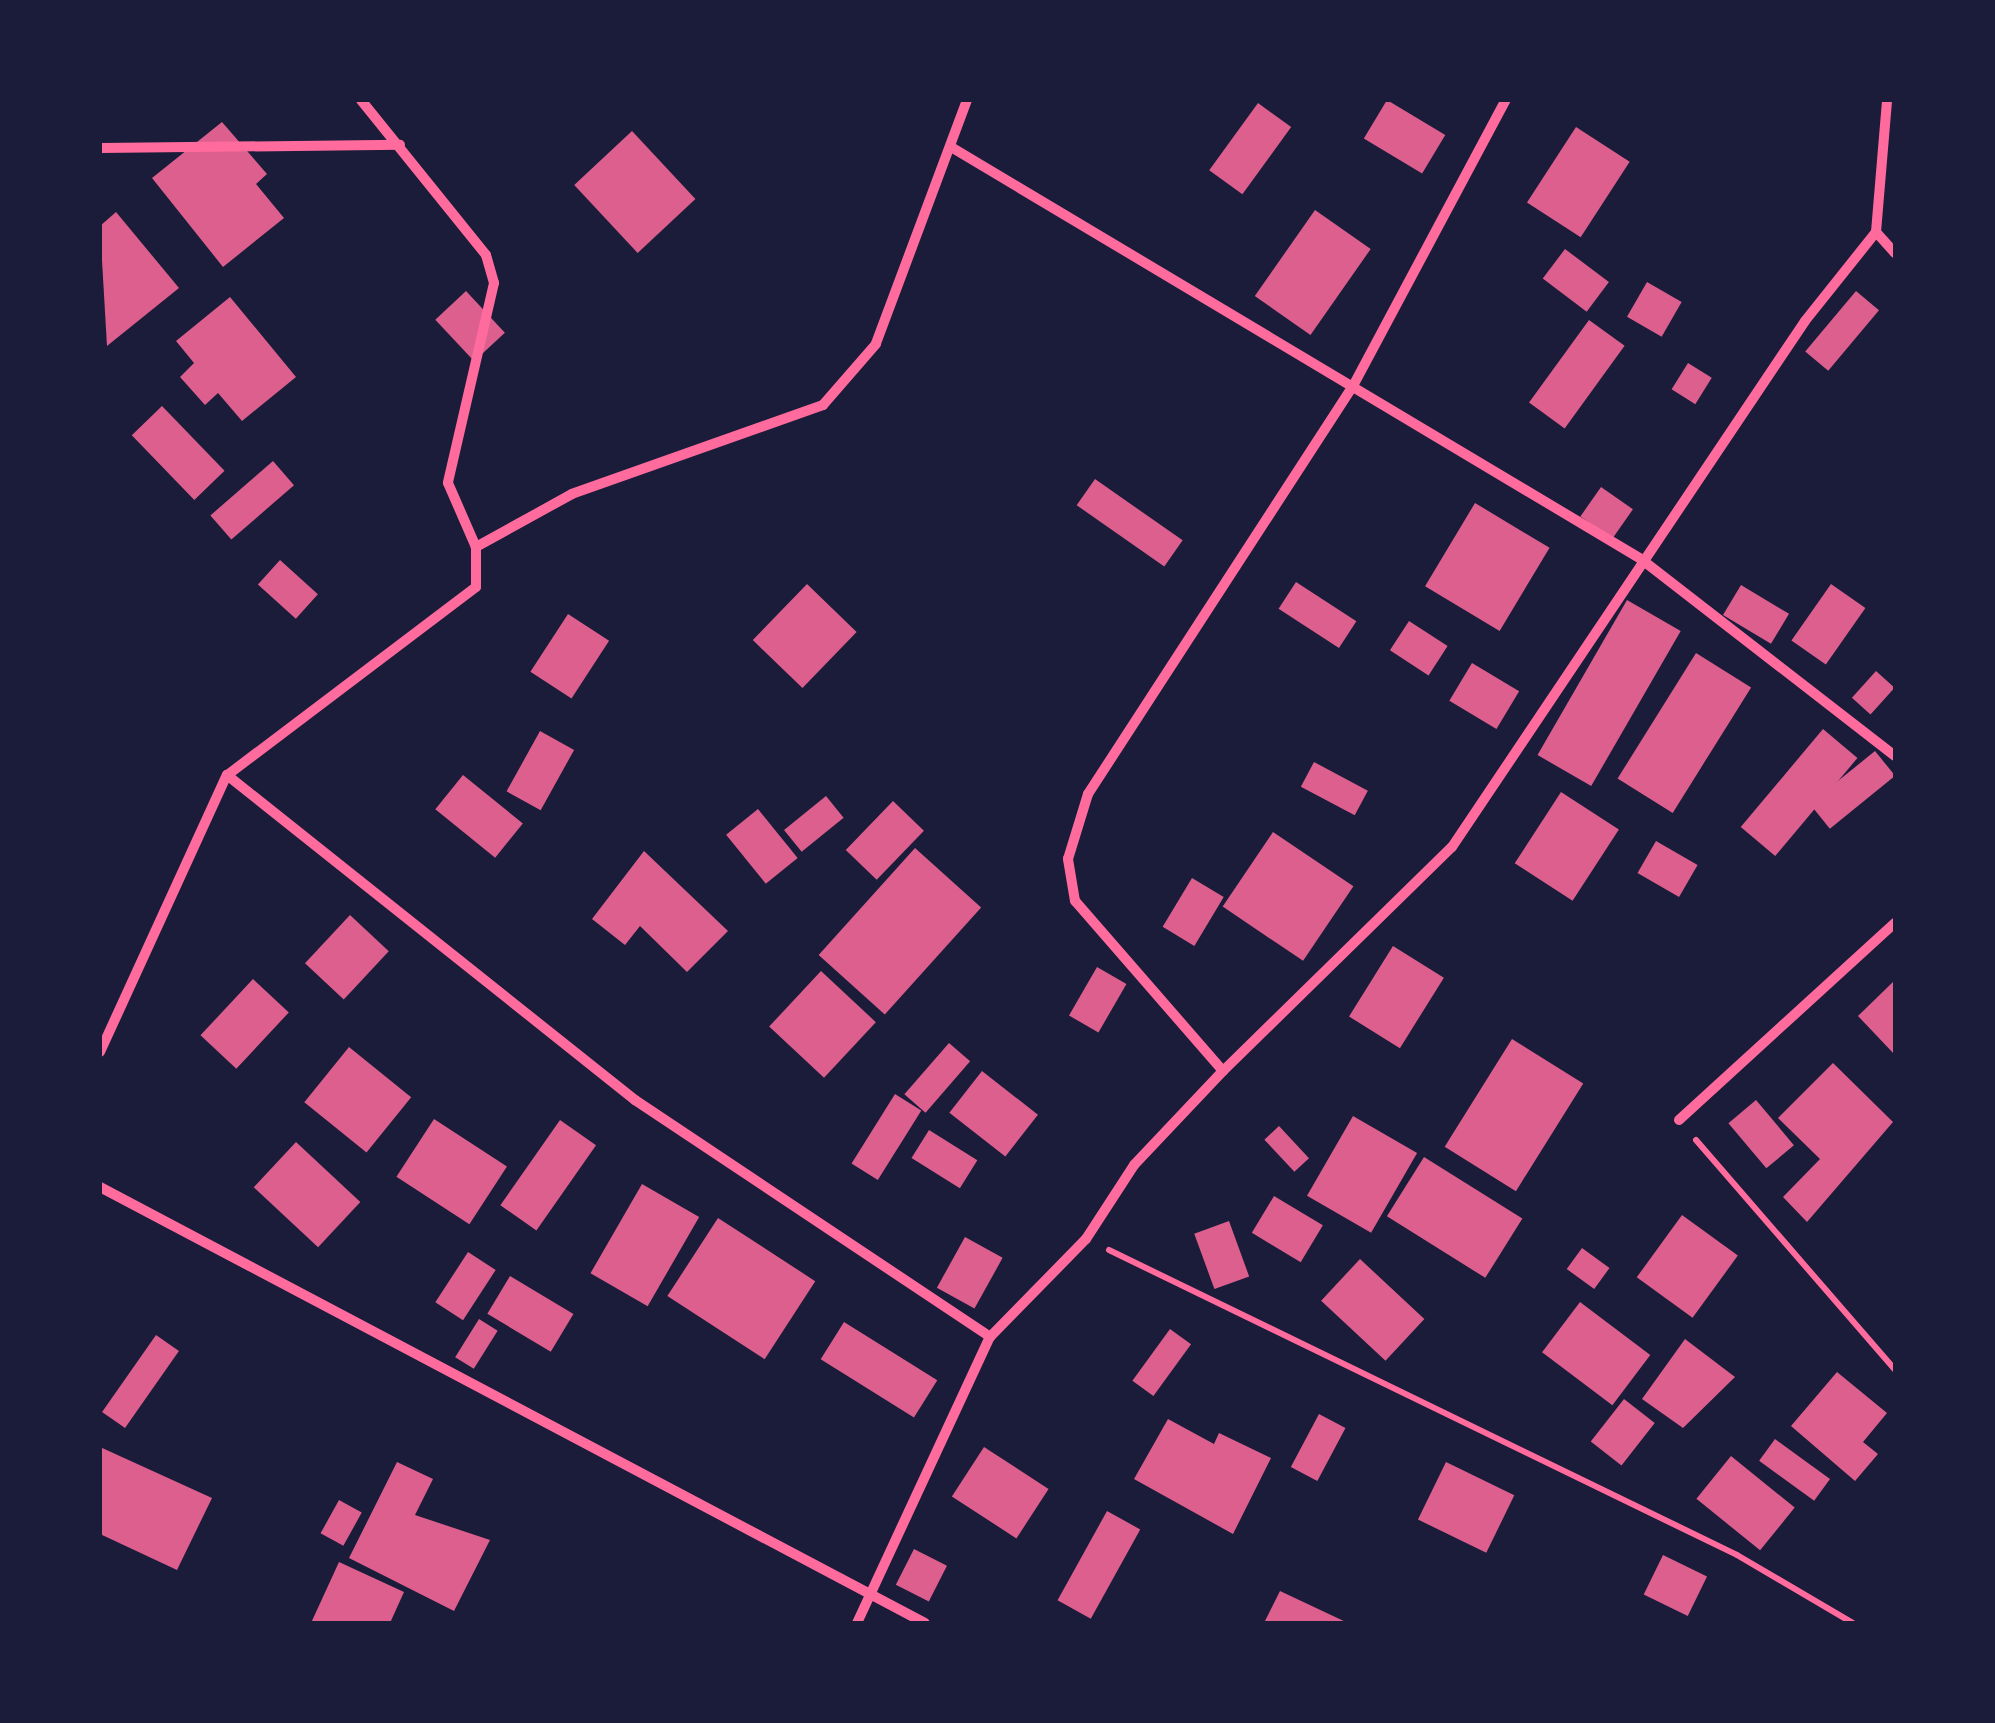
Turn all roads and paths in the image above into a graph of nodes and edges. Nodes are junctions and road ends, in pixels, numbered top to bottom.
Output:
1 (361, 100) edge
2 (967, 100) edge
3 (1506, 100) edge
4 (1887, 100) edge
5 (400, 145) junction
6 (950, 147) junction
7 (100, 148) edge
8 (1876, 232) junction
9 (1895, 253) edge
10 (1353, 386) junction
11 (476, 547) junction
12 (1641, 559) junction
13 (1895, 756) edge
14 (227, 774) junction
15 (1895, 922) edge
16 (100, 1052) edge
17 (1223, 1071) junction
18 (1679, 1120) joint
19 (100, 1187) edge
20 (1086, 1239) junction
21 (990, 1338) junction
22 (1895, 1370) edge
23 (871, 1598) junction
24 (858, 1623) edge
25 (925, 1623) edge
26 (1853, 1623) edge

1 - 5 street
2 - 6 street
3 - 10 street
4 - 8 street
5 - 7 street
5 - 11 street
6 - 10 street
6 - 11 street
8 - 9 street
8 - 12 street
10 - 12 street
10 - 17 street
11 - 14 street
12 - 13 street
12 - 17 street
14 - 16 street
14 - 21 street
15 - 18 street
17 - 20 street
18 - 22 path
19 - 23 street
20 - 21 street
20 - 26 path
21 - 23 street
23 - 24 street
23 - 25 street

